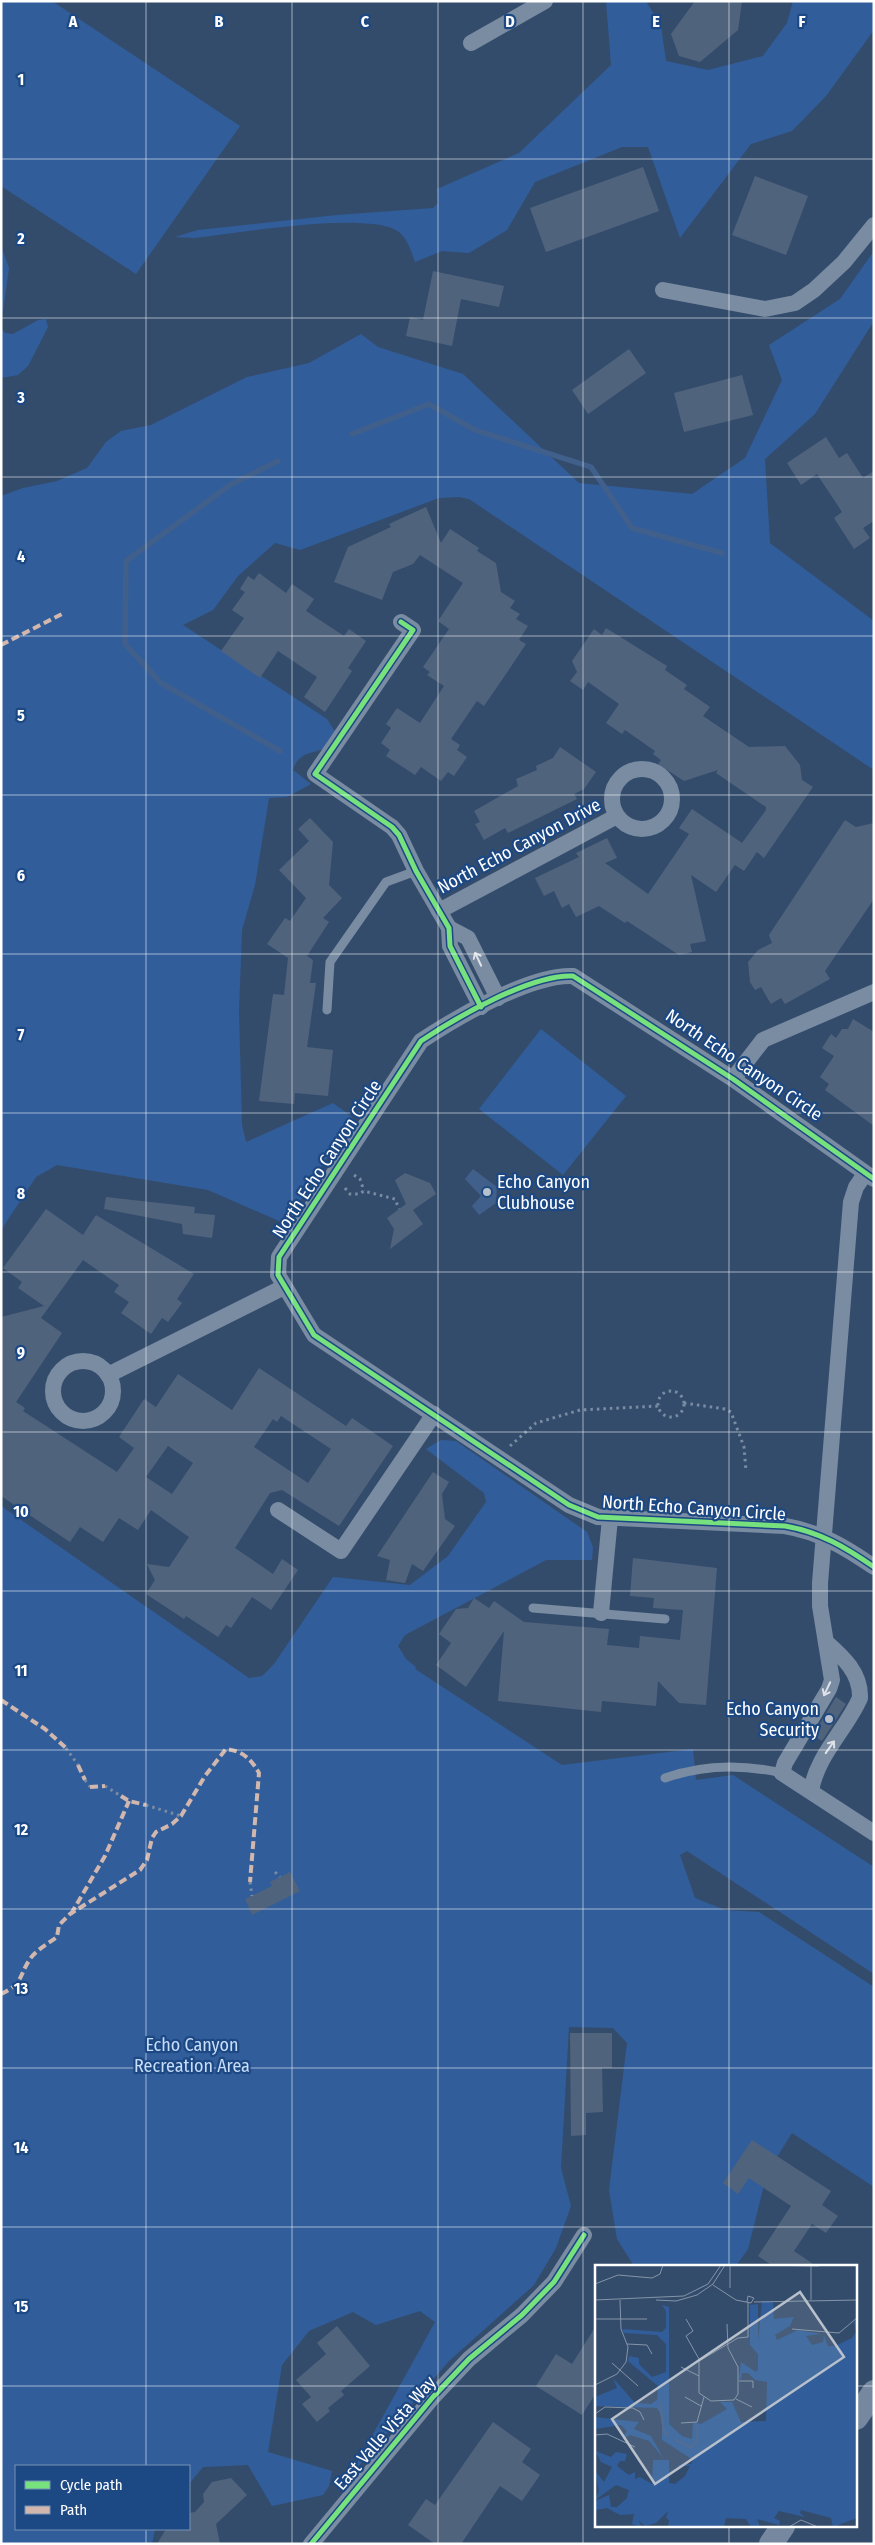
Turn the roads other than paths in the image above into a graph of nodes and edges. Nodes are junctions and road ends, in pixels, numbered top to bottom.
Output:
1 (545, 1) edge
2 (471, 43) dead end
3 (874, 225) edge
4 (663, 290) dead end
5 (401, 622) dead end
6 (617, 816) dead end
7 (416, 870) junction
8 (439, 911) junction
9 (449, 928) junction
10 (874, 992) edge
11 (498, 998) junction
12 (481, 1007) junction
13 (328, 1010) dead end
14 (733, 1079) junction
15 (870, 1176) edge
16 (284, 1287) junction
17 (108, 1375) dead end
18 (434, 1414) junction
19 (278, 1510) dead end
20 (610, 1518) junction
21 (823, 1536) junction
22 (874, 1566) edge
23 (533, 1608) dead end
24 (600, 1613) junction
25 (665, 1619) dead end
26 (826, 1642) junction
27 (782, 1773) junction
28 (665, 1778) dead end
29 (811, 1790) junction
30 (874, 1833) edge
31 (584, 2235) dead end
32 (874, 2392) edge
33 (858, 2415) edge
34 (782, 2528) edge
35 (311, 2544) edge
36 (771, 2544) edge

1 - 2 street
3 - 4 street
5 - 7 street, North Echo Canyon Drive
6 - 8 street, North Echo Canyon Drive
7 - 8 street, North Echo Canyon Drive
7 - 13 lane, North Echo Canyon Drive
8 - 9 street, North Echo Canyon Drive
11 -> 9 street, North Echo Canyon Drive
9 - 12 street, North Echo Canyon Drive
10 - 14 street
11 - 12 street, North Echo Canyon Circle
11 - 14 street, North Echo Canyon Circle
12 - 16 street, North Echo Canyon Circle
14 - 15 street, North Echo Canyon Circle
15 - 21 street, North Echo Canyon Circle
16 - 17 street
16 - 18 street, North Echo Canyon Circle
18 - 19 street
18 - 20 street, North Echo Canyon Circle
20 - 21 street, North Echo Canyon Circle
20 - 24 street, North Echo Canyon Circle
21 - 22 street, North Echo Canyon Circle
21 - 26 street, North Echo Canyon Circle
23 - 24 lane
24 - 25 lane
26 -> 27 street, North Echo Canyon Circle
29 -> 26 street
27 - 28 lane
27 - 29 street
29 - 30 street
31 - 35 street, East Valle Vista Way
32 - 33 street
34 - 36 street

